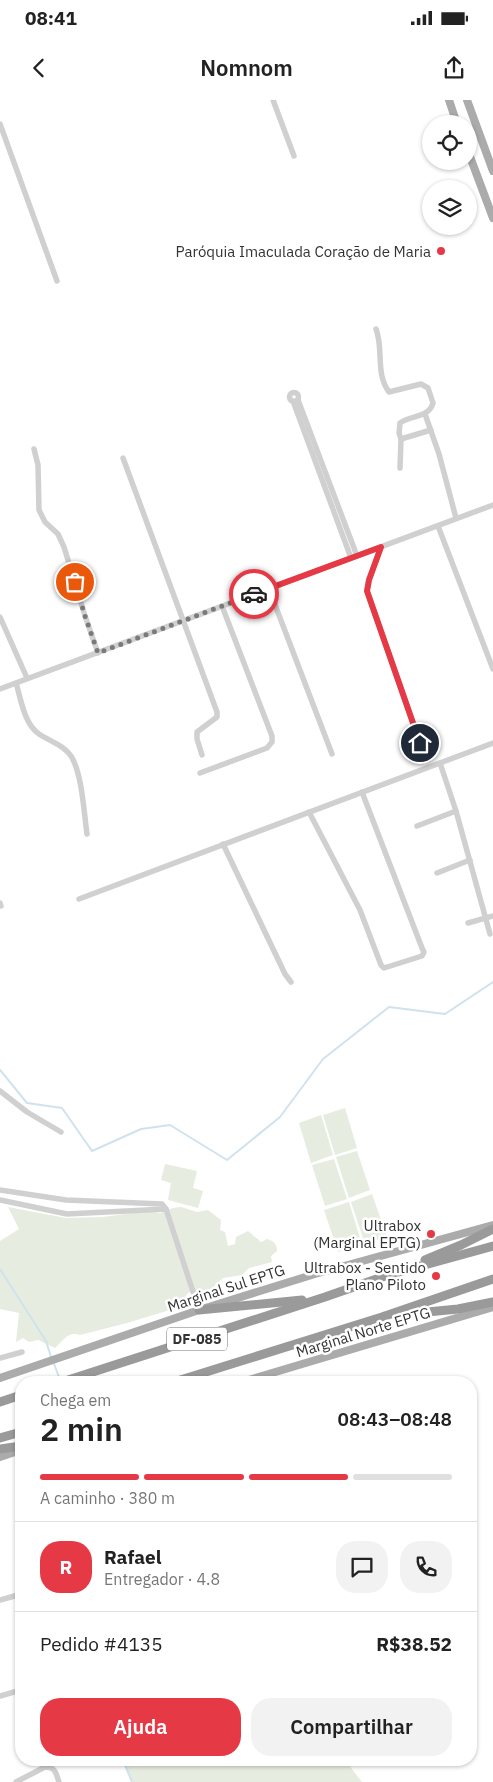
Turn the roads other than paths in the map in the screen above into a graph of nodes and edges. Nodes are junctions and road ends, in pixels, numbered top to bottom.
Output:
1 (273, 100) edge
2 (448, 100) edge
3 (467, 100) edge
4 (454, 115) edge
5 (0, 124) edge
6 (294, 156) dead end
7 (475, 170) edge
8 (493, 171) edge
9 (493, 218) edge
10 (57, 281) dead end
11 (376, 329) dead end
12 (296, 400) dead end
13 (425, 414) junction
14 (431, 430) junction
15 (401, 440) junction
16 (34, 449) dead end
17 (123, 458) dead end
18 (400, 468) dead end
19 (493, 505) edge
20 (456, 518) junction
21 (438, 526) junction
22 (381, 547) junction
23 (354, 557) junction
24 (269, 588) junction
25 (222, 606) junction
26 (0, 618) edge
27 (184, 620) junction
28 (98, 653) junction
29 (493, 669) edge
30 (26, 678) junction
31 (16, 683) junction
32 (0, 689) edge
33 (493, 743) edge
34 (332, 754) dead end
35 (202, 755) dead end
36 (424, 755) dead end
37 (440, 763) junction
38 (200, 773) dead end
39 (362, 792) junction
40 (456, 811) junction
41 (309, 812) junction
42 (417, 826) dead end
43 (87, 834) dead end
44 (222, 844) junction
45 (470, 860) junction
46 (437, 873) dead end
47 (79, 899) dead end
48 (493, 916) edge
49 (486, 918) junction
50 (468, 923) dead end
51 (490, 934) dead end
52 (291, 982) dead end
53 (0, 1091) edge
54 (61, 1132) dead end
55 (0, 1190) edge
56 (0, 1200) edge
57 (166, 1209) junction
58 (493, 1225) edge
59 (493, 1229) edge
60 (493, 1246) edge
61 (388, 1275) junction
62 (493, 1279) edge
63 (325, 1297) junction
64 (493, 1302) edge
65 (493, 1307) edge
66 (199, 1310) junction
67 (382, 1317) junction
68 (22, 1352) dead end
69 (0, 1358) edge
70 (204, 1373) junction
71 (80, 1376) edge
72 (194, 1376) edge
73 (197, 1376) edge
74 (262, 1376) edge
75 (0, 1378) edge
76 (15, 1398) edge
77 (0, 1402) edge
78 (15, 1434) edge
79 (0, 1438) edge
80 (15, 1447) edge
81 (0, 1449) edge
82 (15, 1452) edge
83 (0, 1457) edge
84 (15, 1595) edge
85 (0, 1600) edge
86 (15, 1692) edge
87 (0, 1696) edge
88 (16, 1782) edge
89 (58, 1782) edge

1 - 6 street
2 - 4 main road
3 - 8 main road
5 - 10 street
7 - 9 main road
11 - 13 street
12 - 23 street
13 - 14 street
13 - 15 street
14 - 15 street
14 - 20 street
15 - 18 street
16 - 28 street
17 - 27 street
19 - 20 street
20 - 21 street
21 - 22 street
21 - 29 street
22 - 23 street
22 - 36 street
23 - 24 street
24 - 25 street
24 - 34 street
25 - 27 street
25 - 38 street
26 - 30 street
27 - 28 street
27 - 35 street
28 - 30 street
30 - 31 street
31 - 32 street
31 - 43 street
33 - 37 street
37 - 39 street
37 - 40 street
39 - 41 street
39 - 41 street
40 - 42 street
40 - 45 street
41 - 44 street
44 - 47 street
44 - 52 street
45 - 46 street
45 - 49 street
48 - 49 street
49 - 50 street
49 - 51 street
53 - 54 street
55 - 57 street
56 - 57 street
57 - 66 street
58 - 66 main road, Marginal Sul EPTG
59 - 61 highway
60 - 61 highway, DF-085
61 - 63 highway, DF-085
62 - 67 highway, DF-085
63 - 66 highway
63 - 71 highway, DF-085
64 - 67 highway
65 - 74 main road, Marginal Norte EPTG
66 - 75 main road, Marginal Sul EPTG
67 - 70 highway, DF-085
68 - 69 street
70 - 72 highway, DF-085
70 - 73 highway
76 - 77 highway
78 - 79 highway
80 - 81 highway
82 - 83 main road
84 - 85 street
86 - 87 street
88 - 89 street

